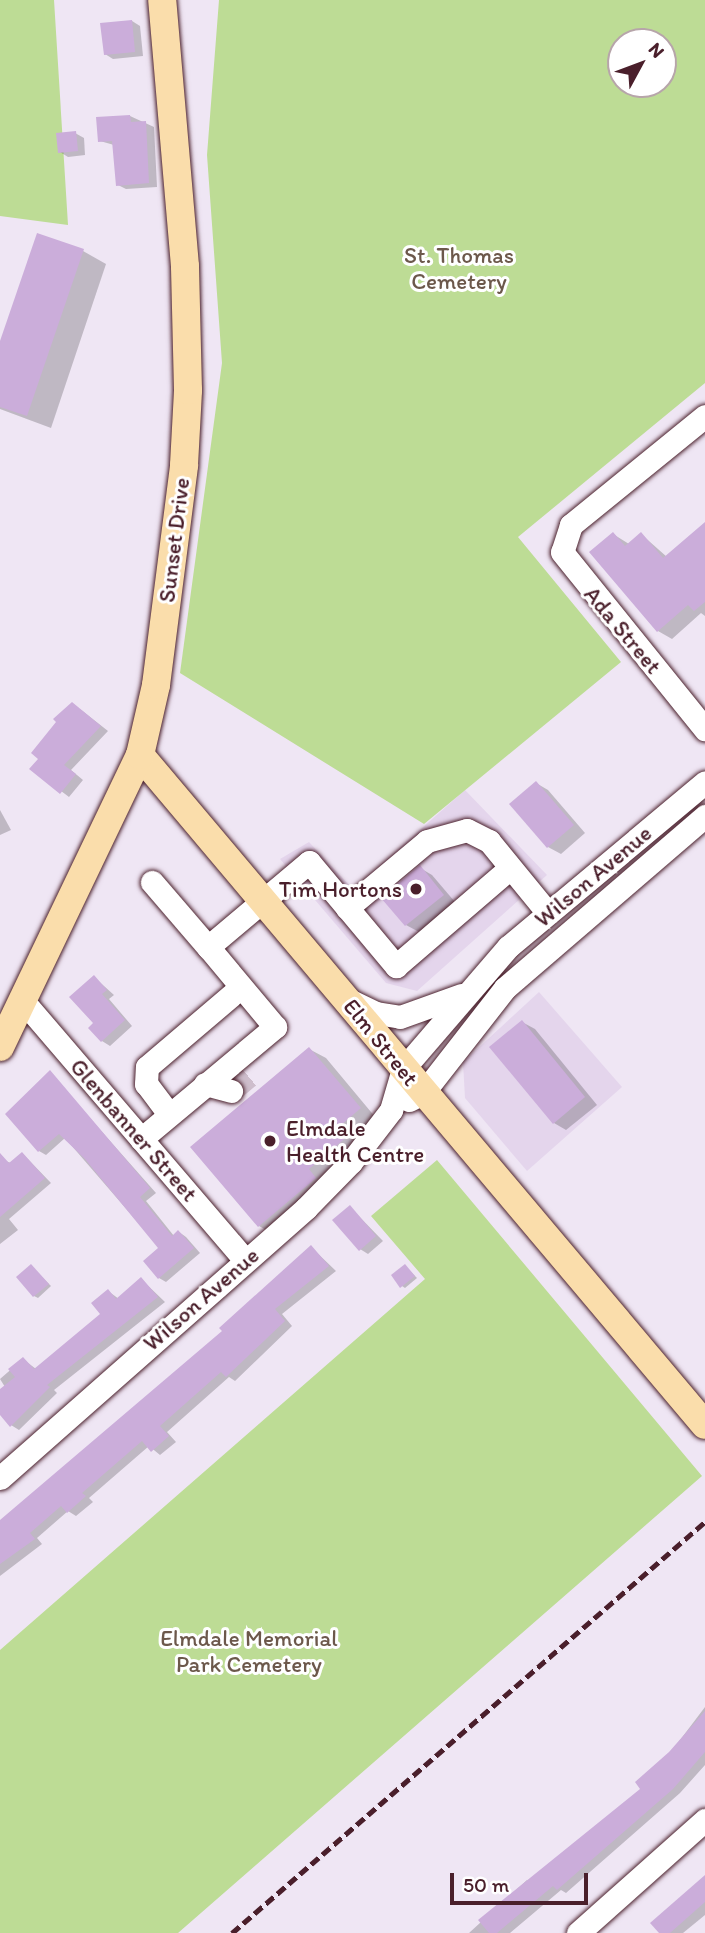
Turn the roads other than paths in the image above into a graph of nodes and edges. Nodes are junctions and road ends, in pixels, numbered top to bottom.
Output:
1 (162, 0) edge
2 (705, 416) edge
3 (705, 729) edge
4 (140, 755) junction
5 (705, 782) edge
6 (705, 816) edge
7 (633, 841) junction
8 (650, 860) junction
9 (510, 868) junction
10 (152, 882) dead end
11 (263, 901) junction
12 (347, 908) junction
13 (548, 913) junction
14 (208, 947) junction
15 (241, 987) junction
16 (467, 992) junction
17 (345, 998) junction
18 (23, 1001) junction
19 (0, 1047) edge
20 (246, 1051) junction
21 (403, 1069) junction
22 (250, 1075) dead end
23 (205, 1084) junction
24 (231, 1091) dead end
25 (423, 1093) junction
26 (391, 1110) junction
27 (169, 1114) junction
28 (141, 1139) junction
29 (245, 1260) junction
30 (705, 1425) edge
31 (0, 1478) edge
32 (705, 1820) edge
33 (578, 1933) edge

1 - 4 main road, Sunset Drive
2 - 3 street, Ada Street
4 - 11 main road, Elm Street
4 - 18 main road, Sunset Drive
5 - 7 street, Wilson Avenue
6 - 8 street, Wilson Avenue
7 - 8 street
7 - 13 street, Wilson Avenue
8 - 25 street, Wilson Avenue
9 - 12 street
9 - 12 street
9 - 13 street
10 - 14 street
11 - 12 street
11 - 14 street
11 - 17 main road, Elm Street
13 - 16 street, Wilson Avenue
14 - 15 street
15 - 20 street
15 - 27 street
16 - 17 street
16 - 21 street, Wilson Avenue
17 - 21 main road, Elm Street
18 - 19 main road, Sunset Drive
18 - 28 street, Glenbanner Street
20 - 22 street
20 - 23 street
21 - 25 main road, Elm Street
21 - 26 street, Wilson Avenue
23 - 24 street
23 - 27 street
25 - 26 street, Wilson Avenue
25 - 30 main road, Elm Street
26 - 29 street, Wilson Avenue
27 - 28 street
28 - 29 street, Glenbanner Street
29 - 31 street, Wilson Avenue
32 - 33 street

